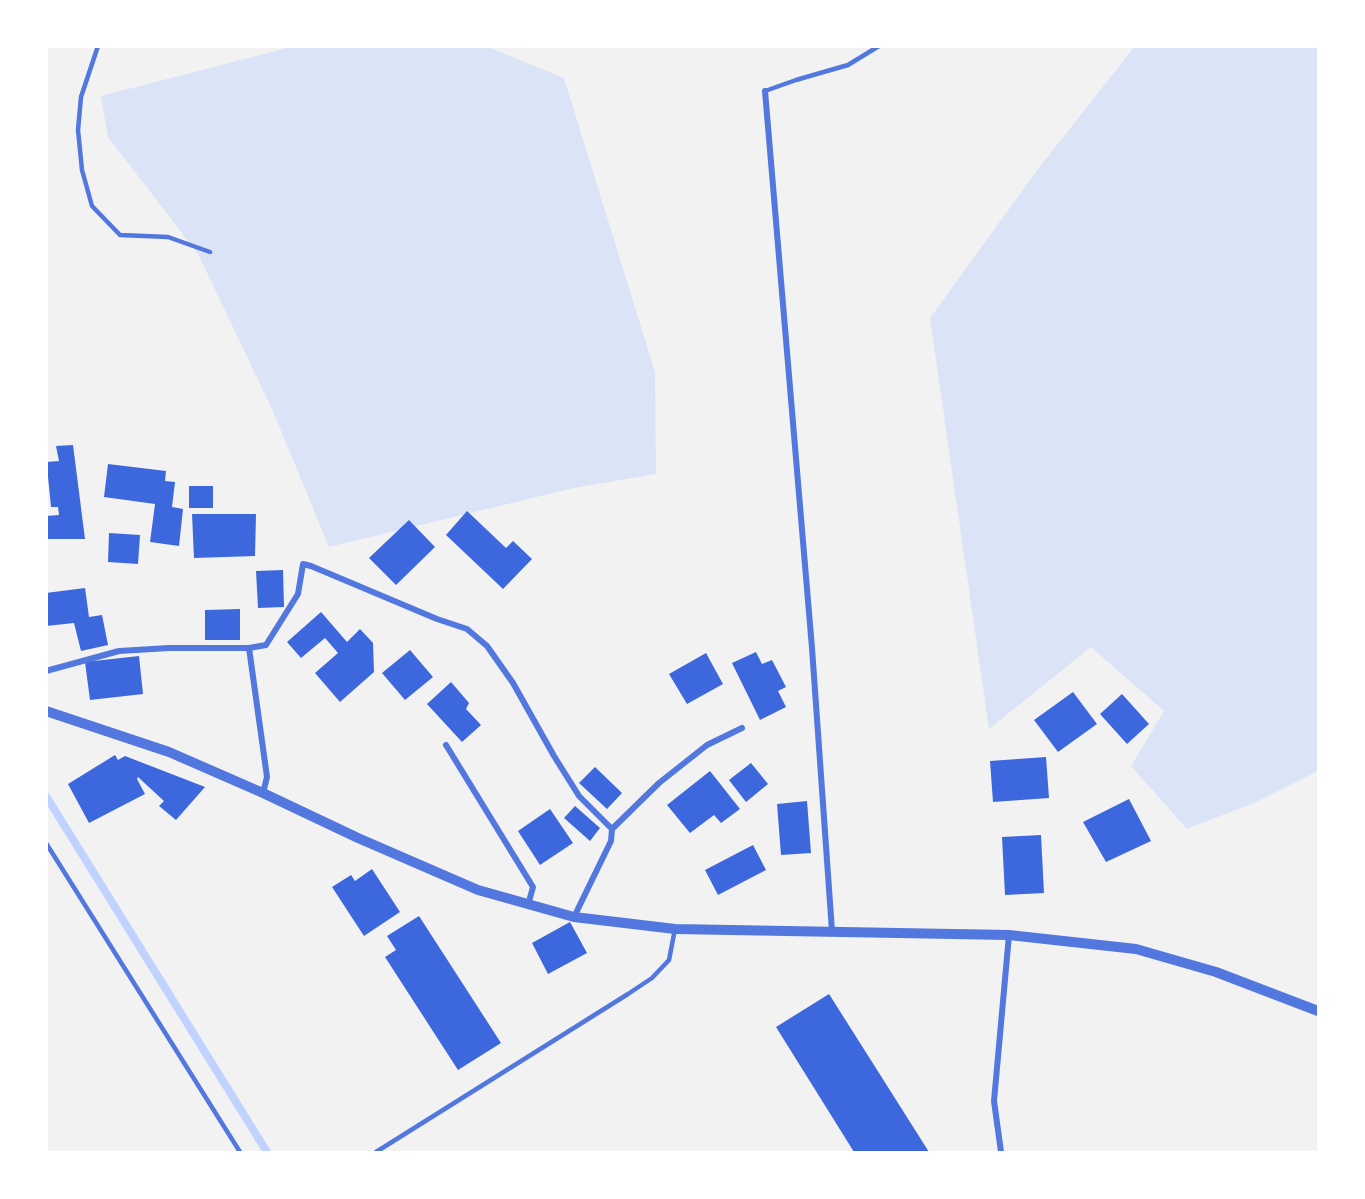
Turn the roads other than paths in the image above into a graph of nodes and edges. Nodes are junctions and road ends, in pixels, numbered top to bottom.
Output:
1 (98, 46) edge
2 (879, 46) edge
3 (765, 91) joint
4 (210, 252) dead end
5 (249, 648) junction
6 (46, 671) edge
7 (46, 711) edge
8 (742, 728) dead end
9 (446, 745) dead end
10 (263, 793) junction
11 (612, 829) junction
12 (46, 843) edge
13 (528, 905) junction
14 (574, 917) junction
15 (675, 929) junction
16 (832, 931) junction
17 (1009, 935) junction
18 (1318, 1011) edge
19 (240, 1152) edge
20 (376, 1152) edge
21 (1001, 1152) edge

1 - 4 lane
2 - 3 lane
3 - 16 street
5 - 6 street
5 - 10 street
5 - 11 street
7 - 10 street
8 - 11 street
9 - 13 street
10 - 13 street
11 - 14 street
12 - 19 lane
13 - 14 street
14 - 15 street
15 - 16 street
15 - 20 lane
16 - 17 street
17 - 18 street
17 - 21 street

